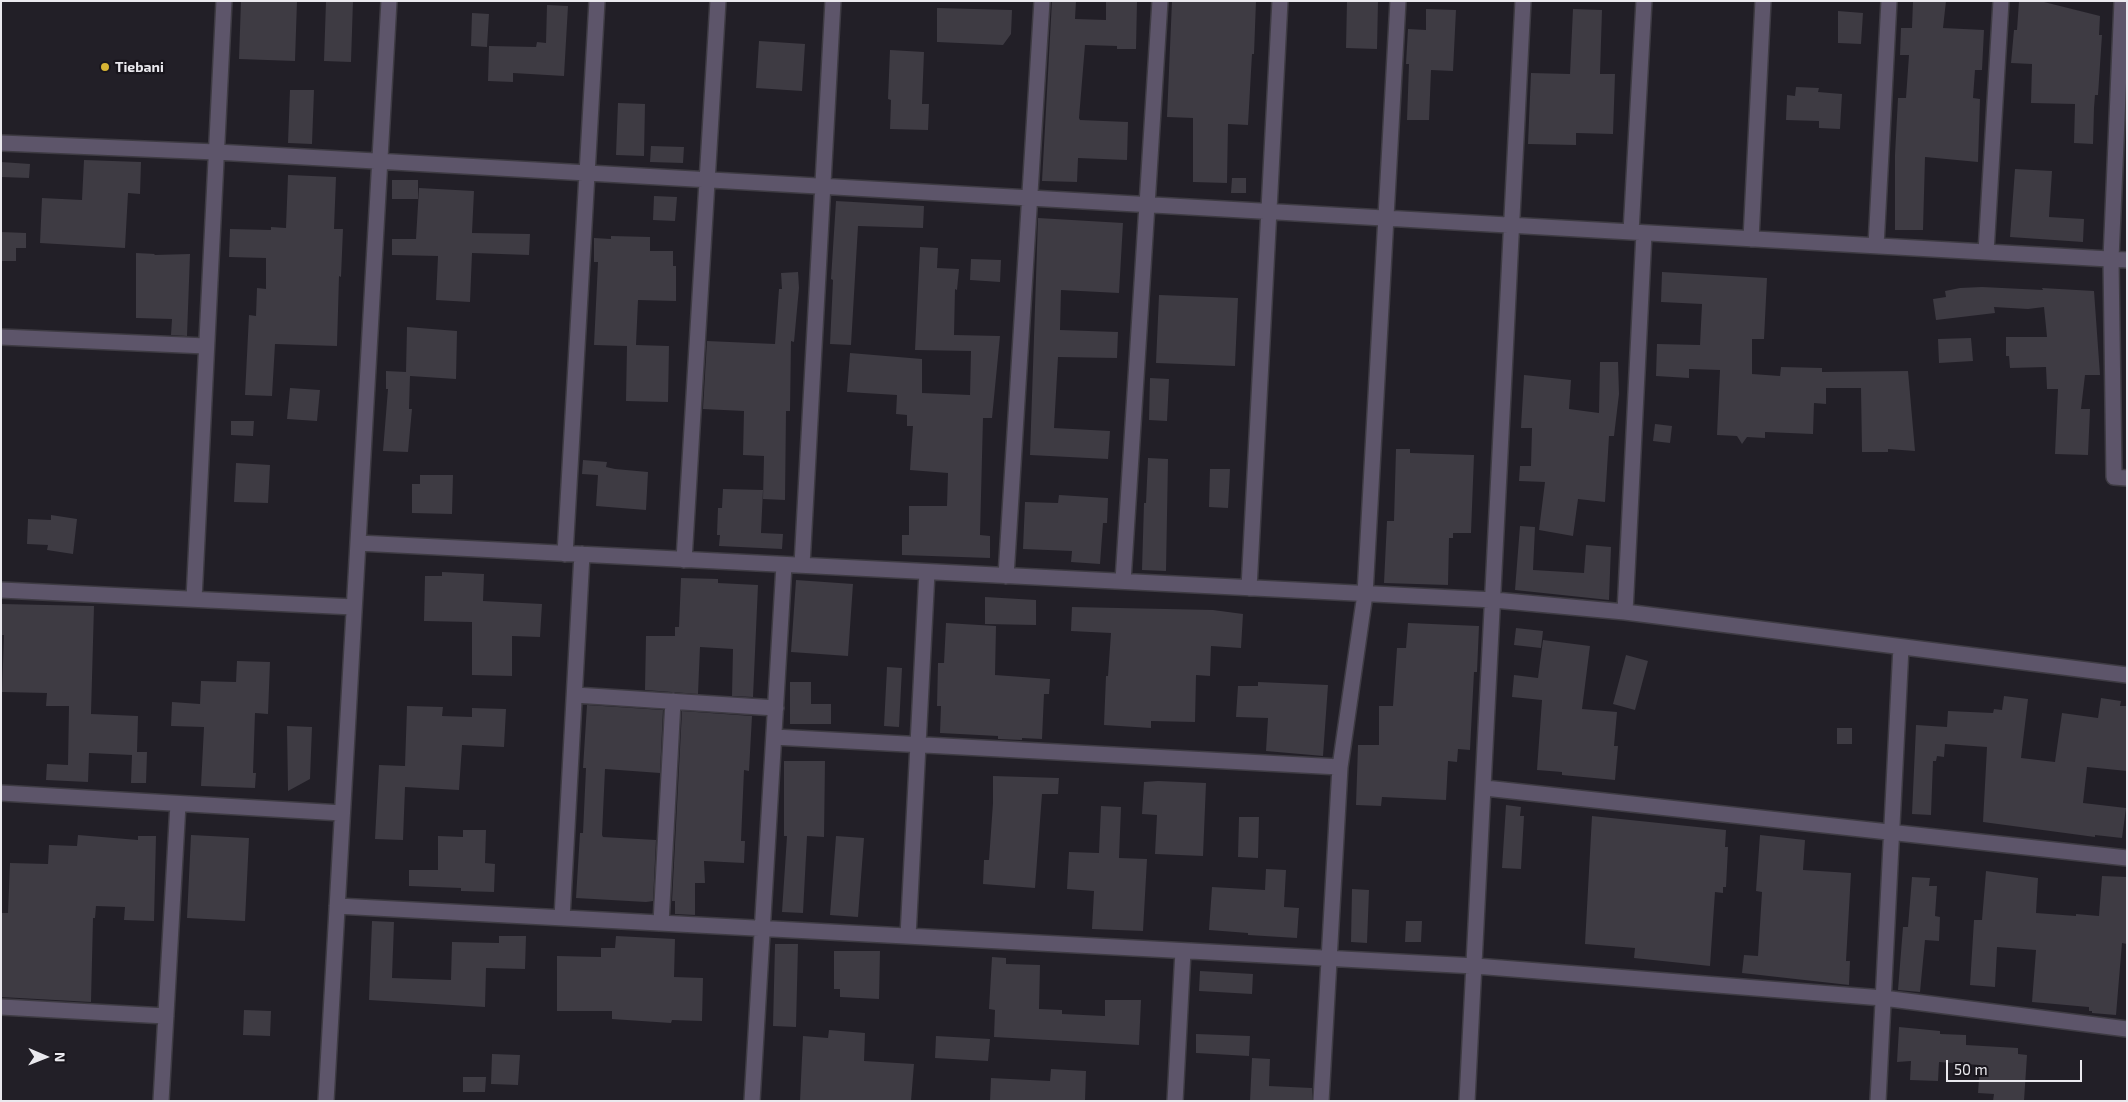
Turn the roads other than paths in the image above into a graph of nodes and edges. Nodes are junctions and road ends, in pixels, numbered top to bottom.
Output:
1 (224, 1) edge
2 (388, 1) edge
3 (597, 1) edge
4 (718, 1) edge
5 (833, 1) edge
6 (1042, 1) edge
7 (1160, 1) edge
8 (1280, 1) edge
9 (1398, 1) edge
10 (1523, 1) edge
11 (1644, 1) edge
12 (1763, 1) edge
13 (1889, 1) edge
14 (2001, 1) edge
15 (2122, 1) edge
16 (1, 143) edge
17 (216, 152) junction
18 (379, 161) junction
19 (587, 173) junction
20 (707, 180) junction
21 (823, 186) junction
22 (1030, 198) junction
23 (1147, 204) junction
24 (1269, 211) junction
25 (1386, 218) junction
26 (1512, 225) junction
27 (1637, 232) junction
28 (1751, 239) junction
29 (1876, 246) junction
30 (1986, 252) junction
31 (2111, 259) junction
32 (2127, 260) edge
33 (1, 337) edge
34 (206, 346) junction
35 (2127, 478) edge
36 (358, 543) junction
37 (565, 554) junction
38 (582, 554) junction
39 (684, 560) junction
40 (784, 564) junction
41 (802, 565) junction
42 (927, 572) junction
43 (1006, 576) junction
44 (1123, 581) junction
45 (1249, 588) junction
46 (1, 590) edge
47 (1365, 594) junction
48 (194, 599) junction
49 (1494, 600) junction
50 (354, 607) junction
51 (1625, 612) junction
52 (1900, 647) junction
53 (2127, 675) edge
54 (575, 696) junction
55 (673, 701) junction
56 (776, 708) junction
57 (774, 737) junction
58 (918, 745) junction
59 (1340, 767) junction
60 (1484, 788) junction
61 (1, 793) edge
62 (178, 804) junction
63 (342, 813) junction
64 (1892, 832) junction
65 (2127, 858) edge
66 (337, 906) junction
67 (562, 918) junction
68 (661, 923) junction
69 (762, 928) junction
70 (908, 936) junction
71 (1183, 951) junction
72 (1329, 958) junction
73 (1475, 966) junction
74 (1883, 998) junction
75 (1, 1007) edge
76 (166, 1016) junction
77 (2127, 1029) edge
78 (161, 1101) edge
79 (326, 1101) edge
80 (331, 1101) edge
81 (752, 1101) edge
82 (1176, 1101) edge
83 (1321, 1101) edge
84 (1467, 1101) edge
85 (1878, 1101) edge

1 - 17 street
2 - 18 street
3 - 19 street
4 - 20 street
5 - 21 street
6 - 22 street
7 - 23 street
8 - 24 street
9 - 25 street
10 - 26 street
11 - 27 street
12 - 28 street
13 - 29 street
14 - 30 street
15 - 31 street
16 - 17 street
17 - 18 street
17 - 34 street
18 - 19 street
18 - 36 street
19 - 20 street
19 - 37 street
20 - 21 street
20 - 39 street
21 - 22 street
21 - 41 street
22 - 23 street
22 - 43 street
23 - 24 street
23 - 44 street
24 - 25 street
24 - 45 street
25 - 26 street
25 - 47 street
26 - 27 street
26 - 49 street
27 - 28 street
27 - 51 street
28 - 29 street
29 - 30 street
30 - 31 street
31 - 32 street
31 - 35 street
33 - 34 street
34 - 48 street
36 - 37 street
36 - 50 street
37 - 38 street
38 - 39 street
38 - 54 street
39 - 40 street
40 - 41 street
40 - 56 street
41 - 42 street
42 - 43 street
42 - 58 street
43 - 44 street
44 - 45 street
45 - 47 street
46 - 48 street
47 - 49 street
47 - 59 street
48 - 50 street
49 - 51 street
49 - 60 street
50 - 63 street
51 - 52 street
52 - 53 street
52 - 64 street
54 - 55 street
54 - 67 street
55 - 56 street
55 - 68 street
56 - 57 street
57 - 58 street
57 - 69 street
58 - 59 street
58 - 70 street
59 - 72 street
60 - 64 street
60 - 73 street
61 - 62 street
62 - 63 street
62 - 76 street
63 - 66 street
64 - 65 street
64 - 74 street
66 - 67 street
66 - 79 street
67 - 68 street
68 - 69 street
69 - 70 street
69 - 81 street
70 - 71 street
71 - 72 street
71 - 82 street
72 - 73 street
72 - 83 street
73 - 74 street
73 - 84 street
74 - 77 street
74 - 85 street
75 - 76 street
76 - 78 street
79 - 80 street

